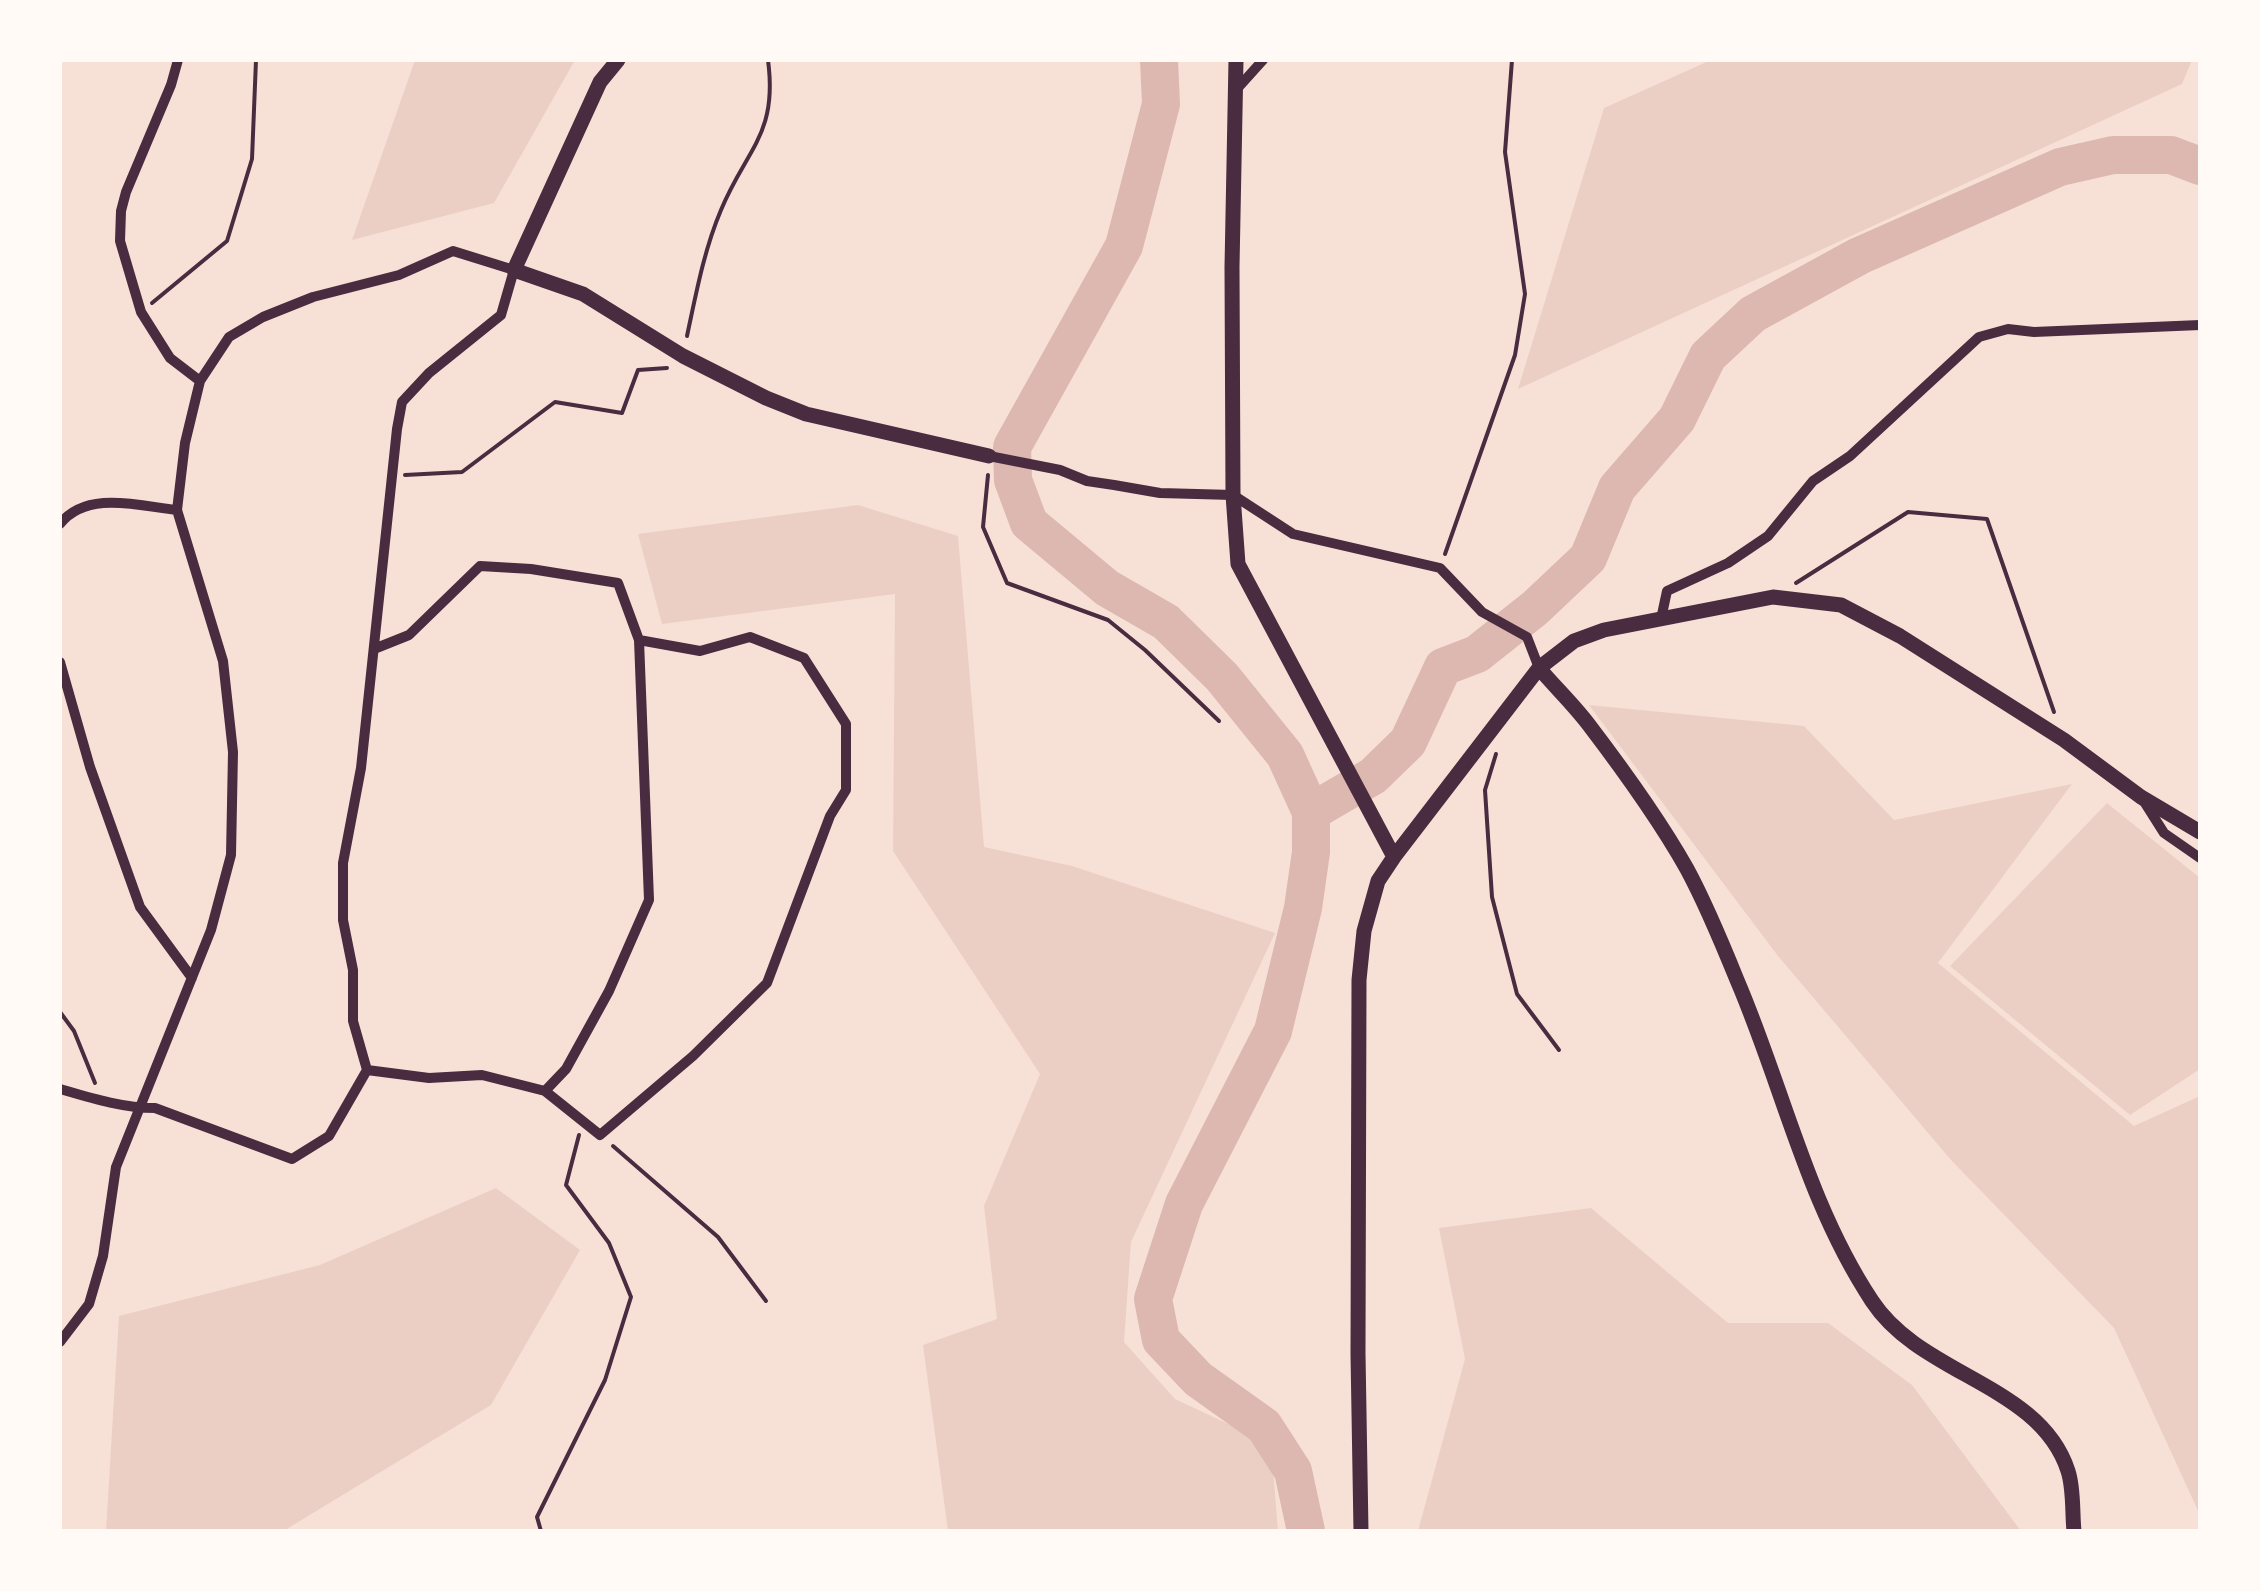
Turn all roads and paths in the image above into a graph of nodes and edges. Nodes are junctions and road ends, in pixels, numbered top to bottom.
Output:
1 (178, 60) edge
2 (256, 60) edge
3 (618, 60) edge
4 (768, 60) edge
5 (1236, 60) edge
6 (1263, 60) edge
7 (1512, 60) edge
8 (1236, 90) junction
9 (514, 270) junction
10 (141, 312) junction
11 (2200, 325) edge
12 (683, 356) junction
13 (200, 382) junction
14 (990, 456) junction
15 (391, 476) junction
16 (1234, 496) junction
17 (177, 510) junction
18 (60, 524) edge
19 (1440, 568) junction
20 (1773, 597) junction
21 (1660, 619) junction
22 (639, 640) junction
23 (374, 650) junction
24 (60, 662) edge
25 (1539, 668) junction
26 (1219, 721) dead end
27 (1500, 740) dead end
28 (2064, 740) junction
29 (2142, 797) junction
30 (2200, 832) edge
31 (1394, 857) junction
32 (2200, 858) edge
33 (192, 978) junction
34 (60, 1012) edge
35 (1559, 1050) dead end
36 (368, 1070) junction
37 (60, 1089) edge
38 (545, 1091) junction
39 (103, 1101) junction
40 (140, 1108) junction
41 (583, 1121) junction
42 (600, 1135) junction
43 (766, 1301) dead end
44 (60, 1342) edge
45 (540, 1531) edge
46 (1361, 1531) edge
47 (2074, 1531) edge

1 - 10 street
2 - 10 path
3 - 9 street
4 - 12 path
5 - 8 street
6 - 8 street
7 - 19 path
8 - 16 street
9 - 12 street
9 - 13 street
9 - 15 street
10 - 13 street
11 - 21 street
12 - 14 street
12 - 15 path
13 - 17 street
14 - 16 street
14 - 26 path
15 - 23 street
16 - 19 street
16 - 31 street
17 - 18 street
17 - 33 street
19 - 25 street
20 - 21 street
20 - 28 street
20 - 28 path
21 - 25 street
22 - 23 street
22 - 38 street
22 - 42 street
23 - 36 street
24 - 33 street
25 - 31 street
25 - 47 street
27 - 35 path
28 - 29 street
29 - 30 street
29 - 32 street
31 - 46 street
33 - 40 street
34 - 39 path
36 - 38 street
36 - 40 street
37 - 39 street
38 - 41 street
39 - 40 street
40 - 44 street
41 - 42 street
41 - 45 path
42 - 43 path

